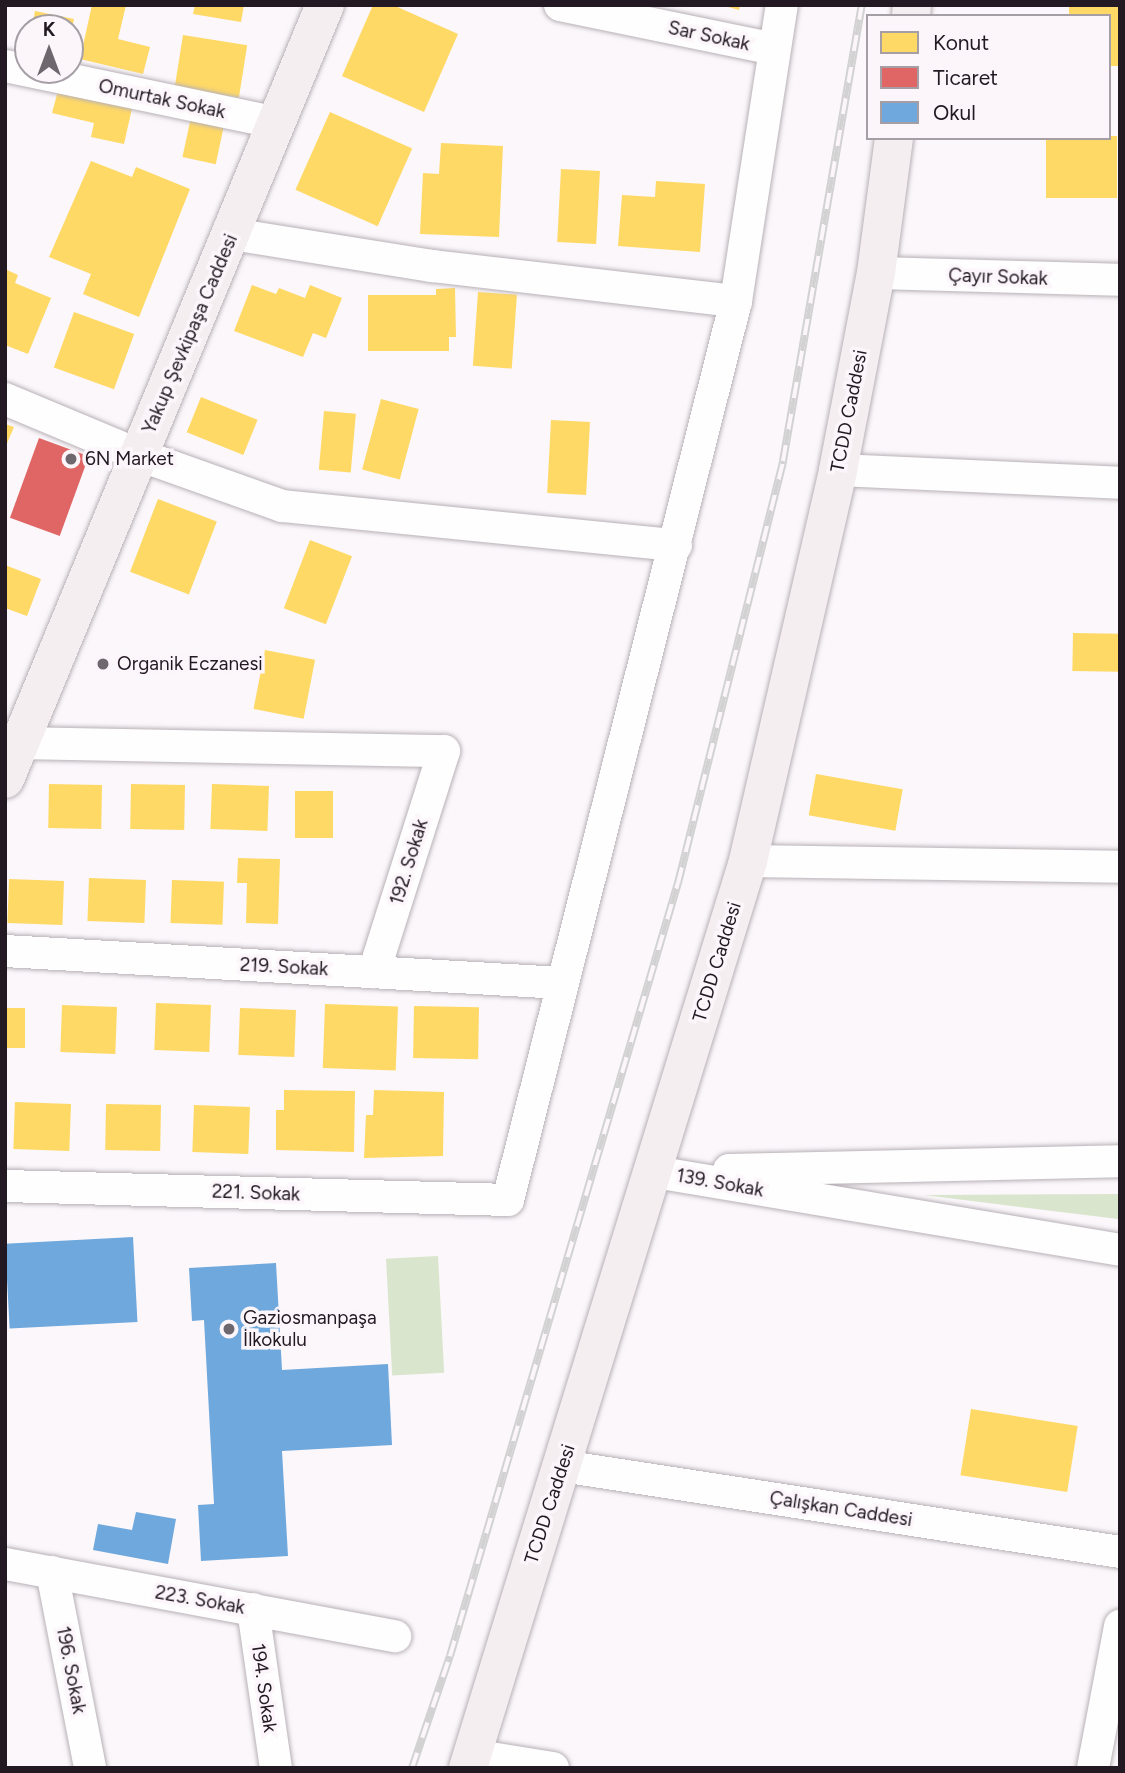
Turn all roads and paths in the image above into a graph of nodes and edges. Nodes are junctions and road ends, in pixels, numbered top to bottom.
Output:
1 (325, 5) edge
2 (560, 5) edge
3 (782, 5) edge
4 (775, 49) junction
5 (5, 66) edge
6 (277, 123) junction
7 (894, 140) edge
8 (232, 234) junction
9 (876, 273) junction
10 (1120, 280) edge
11 (736, 301) junction
12 (5, 399) edge
13 (139, 455) junction
14 (838, 470) junction
15 (1120, 483) edge
16 (676, 545) junction
17 (22, 743) junction
18 (5, 779) edge
19 (748, 861) junction
20 (1120, 867) edge
21 (5, 951) edge
22 (374, 972) junction
23 (562, 983) junction
24 (1120, 1161) edge
25 (655, 1172) junction
26 (5, 1186) edge
27 (1120, 1250) edge
28 (562, 1466) junction
29 (1120, 1552) edge
30 (5, 1564) edge
31 (52, 1572) junction
32 (253, 1609) junction
33 (1120, 1626) edge
34 (395, 1636) dead end
35 (470, 1761) edge
36 (90, 1768) edge
37 (276, 1768) edge
38 (553, 1768) edge
39 (1093, 1768) edge

1 - 6 main road, Yakup Şevkipaşa Caddesi
2 - 4 street, Sar Sokak
3 - 4 street
4 - 11 street
5 - 6 street, Omurtak Sokak
6 - 8 main road, Yakup Şevkipaşa Caddesi
7 - 9 main road, TCDD Caddesi
8 - 11 street
8 - 13 main road, Yakup Şevkipaşa Caddesi
9 - 10 street, Çayır Sokak
9 - 14 main road, TCDD Caddesi
11 - 16 street
12 - 13 street
13 - 16 street
13 - 17 main road, Yakup Şevkipaşa Caddesi
14 - 15 street
14 - 19 main road, TCDD Caddesi
16 - 23 street
17 - 18 main road, Yakup Şevkipaşa Caddesi
17 - 22 street, 192. Sokak
19 - 20 street
19 - 25 main road, TCDD Caddesi
21 - 22 street, 219. Sokak
22 - 23 street, 219. Sokak
23 - 26 street, 221. Sokak
24 - 25 street, 139. Sokak
25 - 27 street, 139. Sokak
25 - 28 main road, TCDD Caddesi
28 - 29 street, Çalışkan Caddesi
28 - 35 main road, TCDD Caddesi
30 - 31 street, 223. Sokak
31 - 32 street, 223. Sokak
31 - 36 street, 196. Sokak
32 - 34 street, 223. Sokak
32 - 37 street, 194. Sokak
33 - 39 street
35 - 38 street

